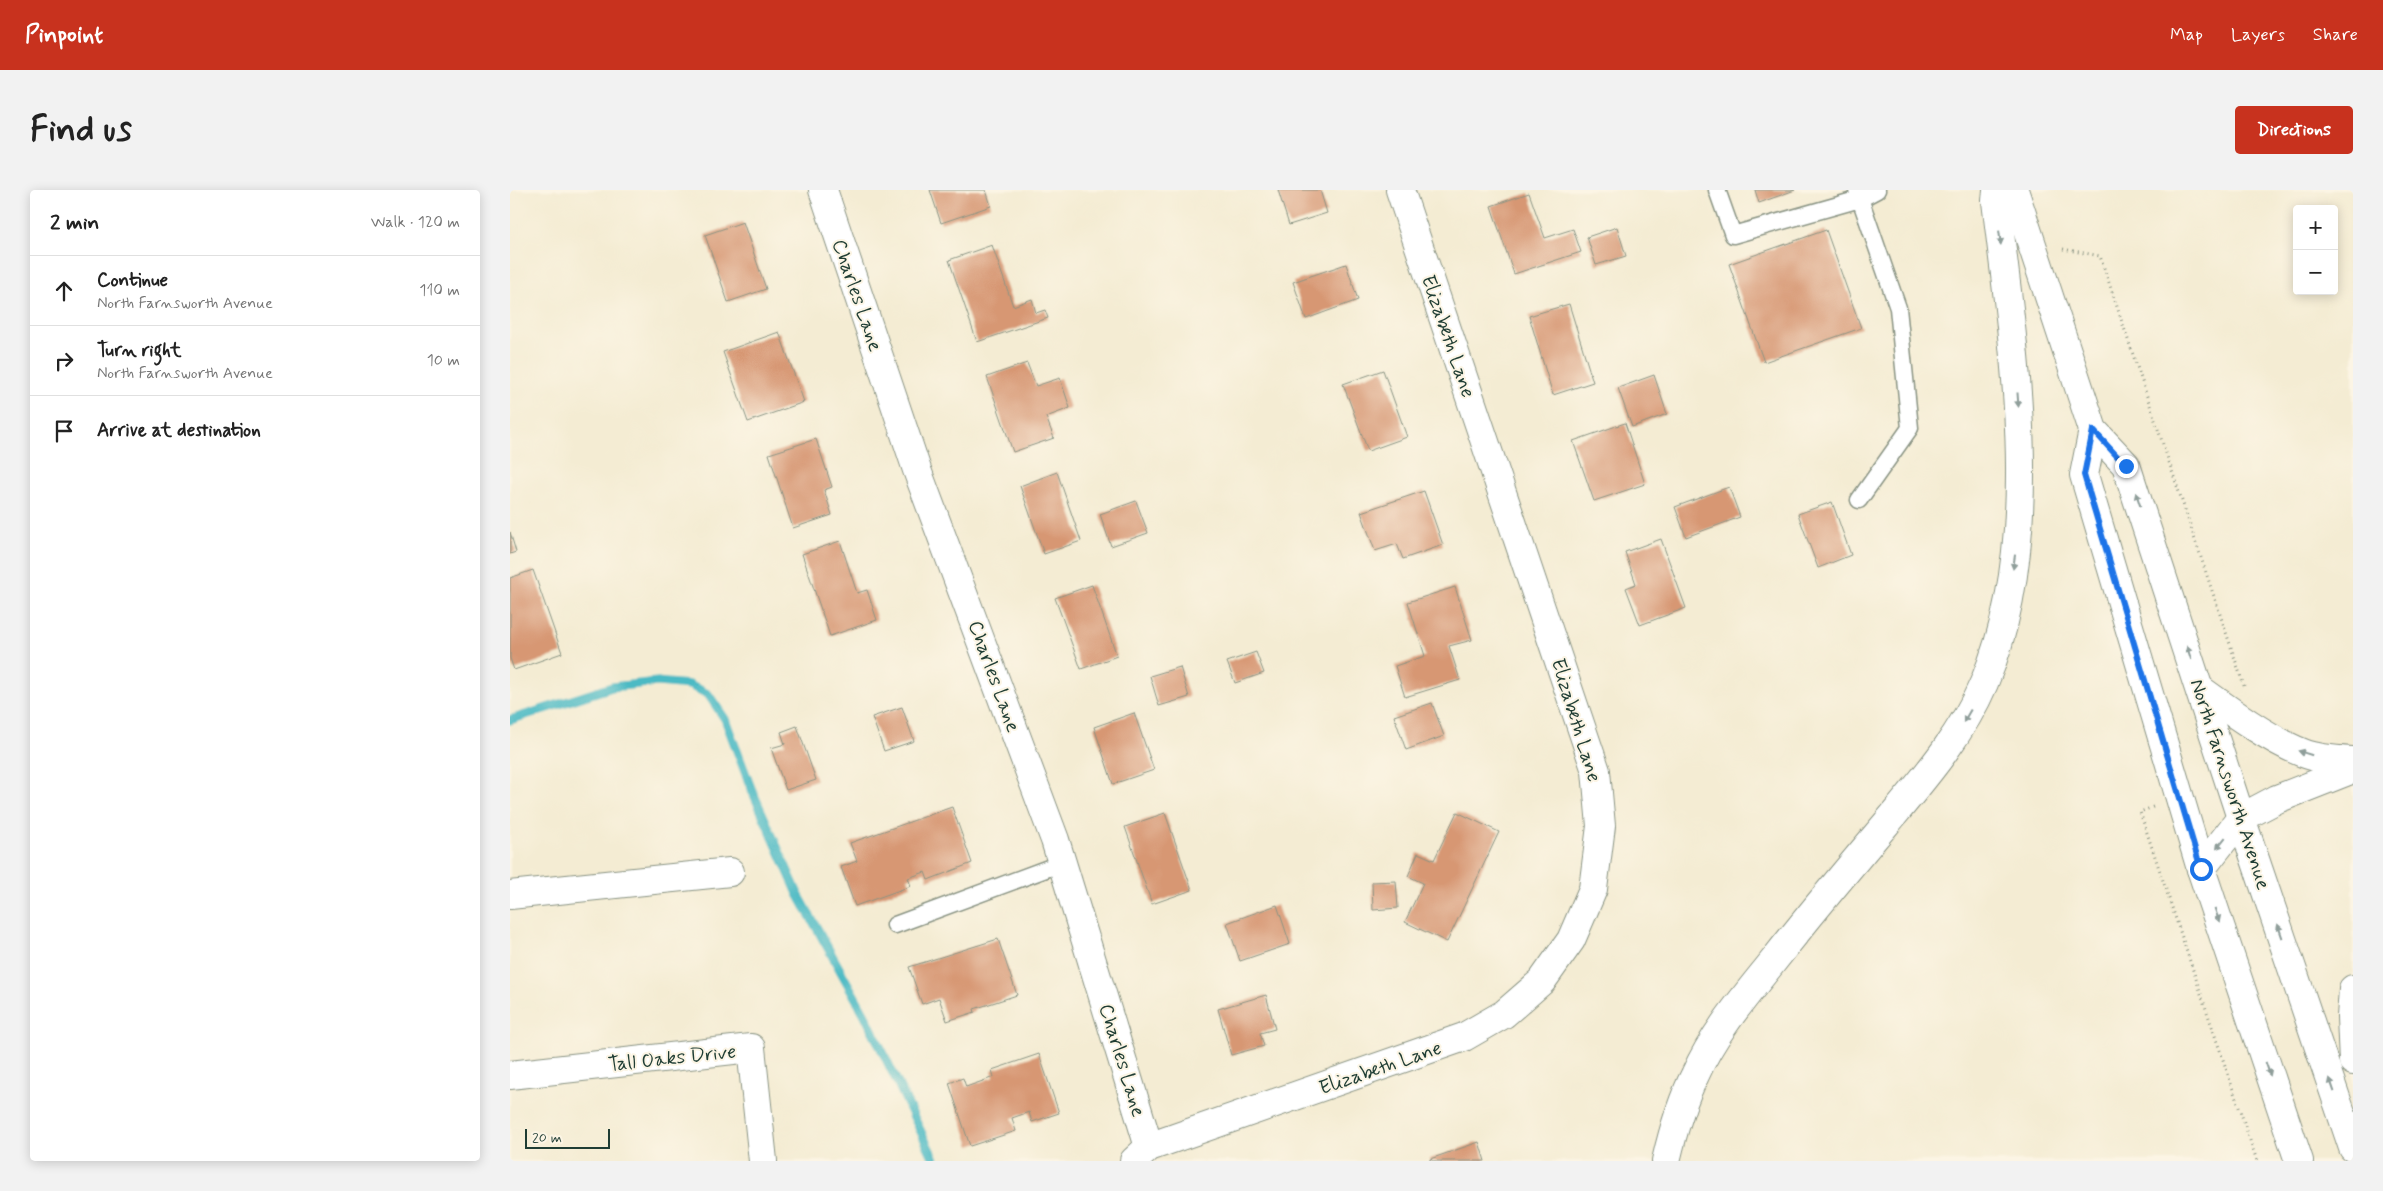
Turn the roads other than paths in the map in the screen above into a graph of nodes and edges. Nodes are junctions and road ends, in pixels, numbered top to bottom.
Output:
1 (823, 190) edge
2 (1400, 190) edge
3 (1717, 190) edge
4 (1877, 190) edge
5 (1997, 190) edge
6 (2014, 190) edge
7 (1859, 194) edge
8 (2093, 430) junction
9 (1859, 500) dead end
10 (2201, 690) junction
11 (2353, 761) edge
12 (2353, 769) edge
13 (2241, 818) junction
14 (1062, 863) junction
15 (2201, 869) junction
16 (730, 872) dead end
17 (510, 895) edge
18 (895, 925) dead end
19 (2353, 989) edge
20 (2353, 1061) edge
21 (510, 1075) edge
22 (2353, 1148) edge
23 (1142, 1154) edge
24 (763, 1161) edge
25 (1666, 1161) edge
26 (2299, 1161) edge

1 - 14 main road, Charles Lane
2 - 23 main road, Elizabeth Lane
3 - 7 lane
4 - 7 lane
5 -> 25 main road
6 - 8 main road, North Farnsworth Avenue
7 - 9 lane
10 -> 8 main road, North Farnsworth Avenue
8 - 15 main road, North Farnsworth Avenue
11 -> 10 main road
10 - 13 main road, North Farnsworth Avenue
12 - 13 main road
13 -> 15 main road
22 -> 13 main road, North Farnsworth Avenue
14 - 18 lane
14 - 23 main road, Charles Lane
15 -> 26 main road, North Farnsworth Avenue
16 - 17 main road
19 - 20 main road
21 - 24 main road, Tall Oaks Drive

